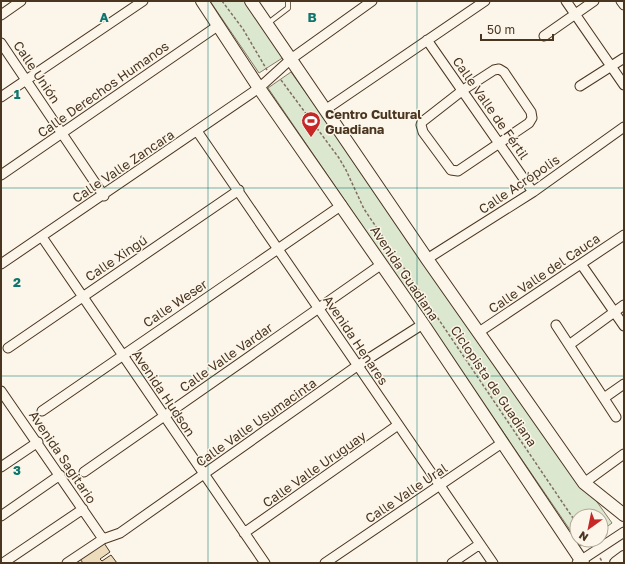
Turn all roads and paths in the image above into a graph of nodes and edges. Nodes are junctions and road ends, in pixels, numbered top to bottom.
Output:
1 (21, 1) edge
2 (143, 1) edge
3 (202, 1) edge
4 (222, 1) edge
5 (251, 1) edge
6 (288, 1) edge
7 (485, 1) edge
8 (566, 1) edge
9 (594, 1) edge
10 (621, 1) edge
11 (366, 3) edge
12 (624, 5) edge
13 (1, 15) edge
14 (576, 15) junction
15 (268, 24) junction
16 (218, 25) junction
17 (544, 36) dead end
18 (427, 40) junction
19 (1, 43) edge
20 (624, 58) edge
21 (291, 59) junction
22 (611, 66) junction
23 (273, 75) junction
24 (26, 80) junction
25 (624, 85) edge
26 (580, 86) dead end
27 (259, 88) junction
28 (463, 90) junction
29 (1, 97) edge
30 (325, 110) junction
31 (624, 127) edge
32 (197, 131) junction
33 (62, 133) junction
34 (499, 143) junction
35 (1, 175) edge
36 (239, 190) junction
37 (533, 192) junction
38 (104, 196) junction
39 (342, 205) junction
40 (624, 234) edge
41 (42, 237) junction
42 (279, 248) junction
43 (427, 259) junction
44 (1, 264) edge
45 (382, 264) junction
46 (581, 264) junction
47 (82, 296) junction
48 (624, 305) edge
49 (319, 308) junction
50 (614, 312) junction
51 (423, 324) junction
52 (556, 325) dead end
53 (624, 326) edge
54 (479, 332) junction
55 (569, 345) junction
56 (8, 348) dead end
57 (122, 355) junction
58 (358, 366) junction
59 (624, 384) edge
60 (1, 390) edge
61 (604, 398) junction
62 (42, 411) dead end
63 (164, 416) junction
64 (616, 416) dead end
65 (398, 426) junction
66 (38, 442) junction
67 (502, 443) junction
68 (624, 454) edge
69 (1, 467) edge
70 (84, 472) dead end
71 (204, 474) junction
72 (60, 475) junction
73 (584, 482) junction
74 (440, 486) junction
75 (83, 509) junction
76 (569, 512) edge
77 (624, 515) edge
78 (1, 516) edge
79 (624, 532) edge
80 (244, 533) junction
81 (104, 539) junction
82 (480, 544) junction
83 (624, 558) edge
84 (580, 562) edge
85 (3, 563) edge
86 (67, 563) edge
87 (265, 563) edge
88 (325, 563) edge
89 (452, 563) edge
90 (493, 563) edge
91 (616, 563) edge

1 - 13 street
2 - 24 street
3 - 16 street, Avenida Guadiana
4 - 23 path, Ciclopista de Guadiana
5 - 15 street, Avenida Guadiana
6 - 15 lane
7 - 18 street
8 - 14 street
9 - 14 street
10 - 12 street
11 - 21 street, Calle Valle Zancara
14 - 17 street
14 - 22 street
15 - 21 street, Avenida Guadiana
16 - 27 street, Avenida Guadiana
16 - 33 street, Calle Derechos Humanos
18 - 28 street, Calle Valle de Fértil
18 - 30 street
19 - 24 street, Calle Unión
20 - 22 street
21 - 23 street, Calle Valle Zancara
21 - 30 street, Avenida Guadiana
22 - 25 street
22 - 26 street
23 - 27 street, Calle Valle Zancara
23 - 76 path, Ciclopista de Guadiana
24 - 29 street
24 - 33 street, Calle Unión
27 - 32 street, Calle Valle Zancara
27 - 39 street, Avenida Guadiana
28 - 34 street, Calle Valle de Fértil
28 - 34 street
28 - 34 street
30 - 43 street, Avenida Guadiana
31 - 37 street, Calle Acrópolis
32 - 36 street, Avenida Henares
32 - 38 street, Calle Valle Zancara
33 - 35 street, Calle Derechos Humanos
33 - 38 street, Calle Unión
34 - 37 street, Calle Valle de Fértil
36 - 42 street, Avenida Henares
36 - 47 street, Calle Xingú
37 - 43 street, Calle Acrópolis
38 - 41 street, Calle Valle Zancara
39 - 42 street, Calle Weser
39 - 45 street, Avenida Guadiana
40 - 46 street, Calle Valle del Cauca
41 - 44 street, Calle Valle Zancara
41 - 47 street, Avenida Hudson
42 - 49 street, Avenida Henares
42 - 57 street, Calle Weser
43 - 54 street, Avenida Guadiana
45 - 49 street, Calle Valle Vardar
45 - 51 street, Avenida Guadiana
46 - 50 street
46 - 54 street, Calle Valle del Cauca
47 - 56 street, Calle Xingú
47 - 57 street, Avenida Hudson
48 - 50 street
49 - 58 street, Avenida Henares
49 - 63 street, Calle Valle Vardar
50 - 53 street
50 - 55 street
51 - 58 street, Calle Valle Usumacinta
51 - 67 street, Avenida Guadiana
52 - 55 street
54 - 73 street, Avenida Guadiana
55 - 61 street
57 - 62 street, Calle Weser
57 - 63 street, Avenida Hudson
58 - 65 street, Avenida Henares
58 - 71 street, Calle Valle Usumacinta
59 - 61 street
60 - 66 street, Avenida Sagitario
61 - 64 street
63 - 70 street, Calle Valle Vardar
63 - 71 street, Avenida Hudson
65 - 74 street, Avenida Henares
65 - 80 street, Calle Valle Uruguay
66 - 69 street
66 - 72 street, Avenida Sagitario
67 - 74 street, Calle Valle Ural
67 - 84 street, Avenida Guadiana
68 - 73 street
71 - 80 street, Avenida Hudson
71 - 81 street, Calle Valle Usumacinta
72 - 75 street, Avenida Sagitario
72 - 78 street
73 - 77 street, Avenida Guadiana
74 - 82 street, Avenida Henares
74 - 88 street, Calle Valle Ural
75 - 81 street, Avenida Sagitario
75 - 85 street
79 - 84 street
80 - 87 street, Avenida Hudson
81 - 86 street, Calle Valle Usumacinta
82 - 89 street
82 - 90 street, Avenida Henares
83 - 91 street

